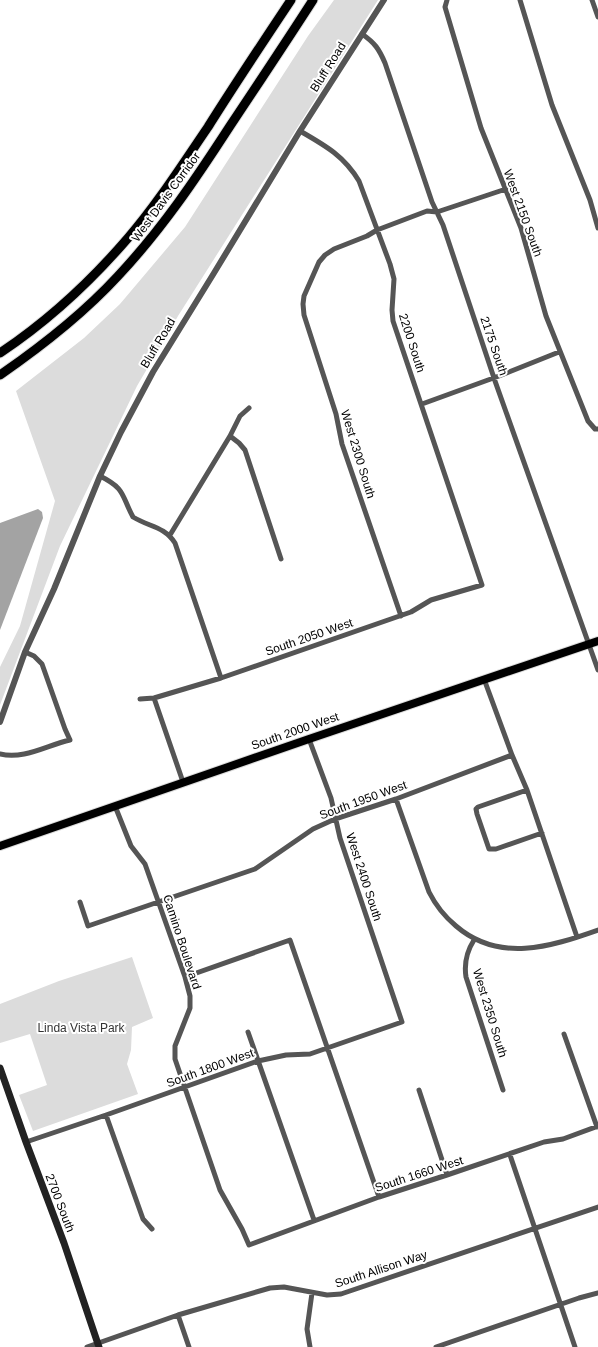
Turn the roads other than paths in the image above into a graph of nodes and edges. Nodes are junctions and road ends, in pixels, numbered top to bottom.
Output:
1 (291, 0) edge
2 (313, 0) edge
3 (384, 0) edge
4 (447, 0) edge
5 (520, 0) edge
6 (592, 0) edge
7 (598, 17) edge
8 (362, 34) junction
9 (300, 131) junction
10 (506, 189) junction
11 (437, 212) junction
12 (598, 228) edge
13 (377, 230) junction
14 (559, 352) junction
15 (0, 353) edge
16 (0, 375) edge
17 (494, 378) junction
18 (422, 404) junction
19 (249, 408) dead end
20 (596, 429) edge
21 (230, 436) junction
22 (100, 476) junction
23 (170, 535) junction
24 (281, 559) dead end
25 (482, 585) joint
26 (401, 616) junction
27 (598, 641) edge
28 (589, 644) junction
29 (25, 652) junction
30 (598, 670) edge
31 (221, 678) junction
32 (484, 679) junction
33 (154, 698) junction
34 (140, 699) dead end
35 (0, 722) edge
36 (309, 739) junction
37 (0, 754) edge
38 (512, 755) junction
39 (183, 782) junction
40 (527, 790) junction
41 (396, 799) junction
42 (115, 806) junction
43 (335, 819) junction
44 (542, 833) junction
45 (0, 846) edge
46 (80, 902) dead end
47 (159, 902) junction
48 (598, 930) edge
49 (577, 937) junction
50 (474, 940) junction
51 (185, 977) junction
52 (402, 1022) joint
53 (248, 1032) dead end
54 (564, 1034) dead end
55 (328, 1048) junction
56 (258, 1061) junction
57 (0, 1068) edge
58 (184, 1088) junction
59 (419, 1090) dead end
60 (503, 1090) dead end
61 (106, 1115) junction
62 (597, 1127) edge
63 (26, 1142) junction
64 (510, 1155) junction
65 (447, 1175) junction
66 (379, 1197) junction
67 (598, 1207) edge
68 (314, 1220) junction
69 (534, 1228) junction
70 (152, 1229) dead end
71 (249, 1245) joint
72 (312, 1293) junction
73 (598, 1293) edge
74 (560, 1305) junction
75 (178, 1315) junction
76 (98, 1345) edge
77 (87, 1347) edge
78 (189, 1347) edge
79 (310, 1347) edge
80 (436, 1347) edge
81 (575, 1347) edge

1 - 15 highway, West Davis Corridor
2 - 16 highway, West Davis Corridor
3 - 8 street, Bluff Road
4 - 10 street, West 2150 South
5 - 12 street
6 - 7 street
8 - 9 street, Bluff Road
8 - 11 street, 2175 South
9 - 13 street, 2200 South
9 - 22 street, Bluff Road
10 - 11 street
10 - 14 street, West 2150 South
11 - 13 street
11 - 17 street, 2175 South
13 - 18 street, 2200 South
13 - 26 street, West 2300 South
14 - 17 street
14 - 20 street, West 2150 South
17 - 18 street
17 - 28 street, 2175 South
18 - 25 street, 2200 South
19 - 21 street
21 - 23 street
21 - 24 street
22 - 23 street
22 - 29 street, Bluff Road
23 - 31 street
25 - 26 street, South 2050 West
26 - 31 street, South 2050 West
27 - 28 main road, South 2000 West
28 - 30 street, 2175 South
28 - 32 main road, South 2000 West
29 - 35 street, Bluff Road
29 - 37 street
31 - 33 street, South 2050 West
32 - 36 main road, South 2000 West
32 - 38 street
33 - 34 street, South 2050 West
33 - 39 street
36 - 39 main road, South 2000 West
36 - 43 street, West 2400 South
38 - 40 street
38 - 41 street, South 1950 West
39 - 42 main road, South 2000 West
40 - 44 street
40 - 44 street
41 - 43 street, South 1950 West
41 - 50 street
42 - 45 main road, South 2000 West
42 - 47 street, Camino Boulevard
43 - 47 street, South 1950 West
43 - 52 street, West 2400 South
44 - 49 street
46 - 47 street, South 1950 West
47 - 51 street, Camino Boulevard
48 - 49 street
49 - 50 street
50 - 60 street, West 2350 South
51 - 55 street
51 - 58 street, Camino Boulevard
52 - 55 street, South 1800 West
53 - 56 street
54 - 62 street
55 - 56 street, South 1800 West
55 - 66 street
56 - 58 street, South 1800 West
56 - 68 street
57 - 63 main road, 2700 South
58 - 61 street, South 1800 West
58 - 71 street, Camino Boulevard
59 - 65 street
61 - 63 street, South 1800 West
61 - 70 street
62 - 64 street, South 1660 West
63 - 76 main road, 2700 South
64 - 65 street, South 1660 West
64 - 69 street
65 - 66 street, South 1660 West
66 - 68 street, South 1660 West
67 - 69 street, South Allison Way
68 - 71 street, South 1660 West
69 - 72 street, South Allison Way
69 - 74 street
72 - 75 street, South Allison Way
72 - 79 street
73 - 74 street
74 - 80 street
74 - 81 street
75 - 76 street, South Allison Way
75 - 78 street
76 - 77 street, South Allison Way

